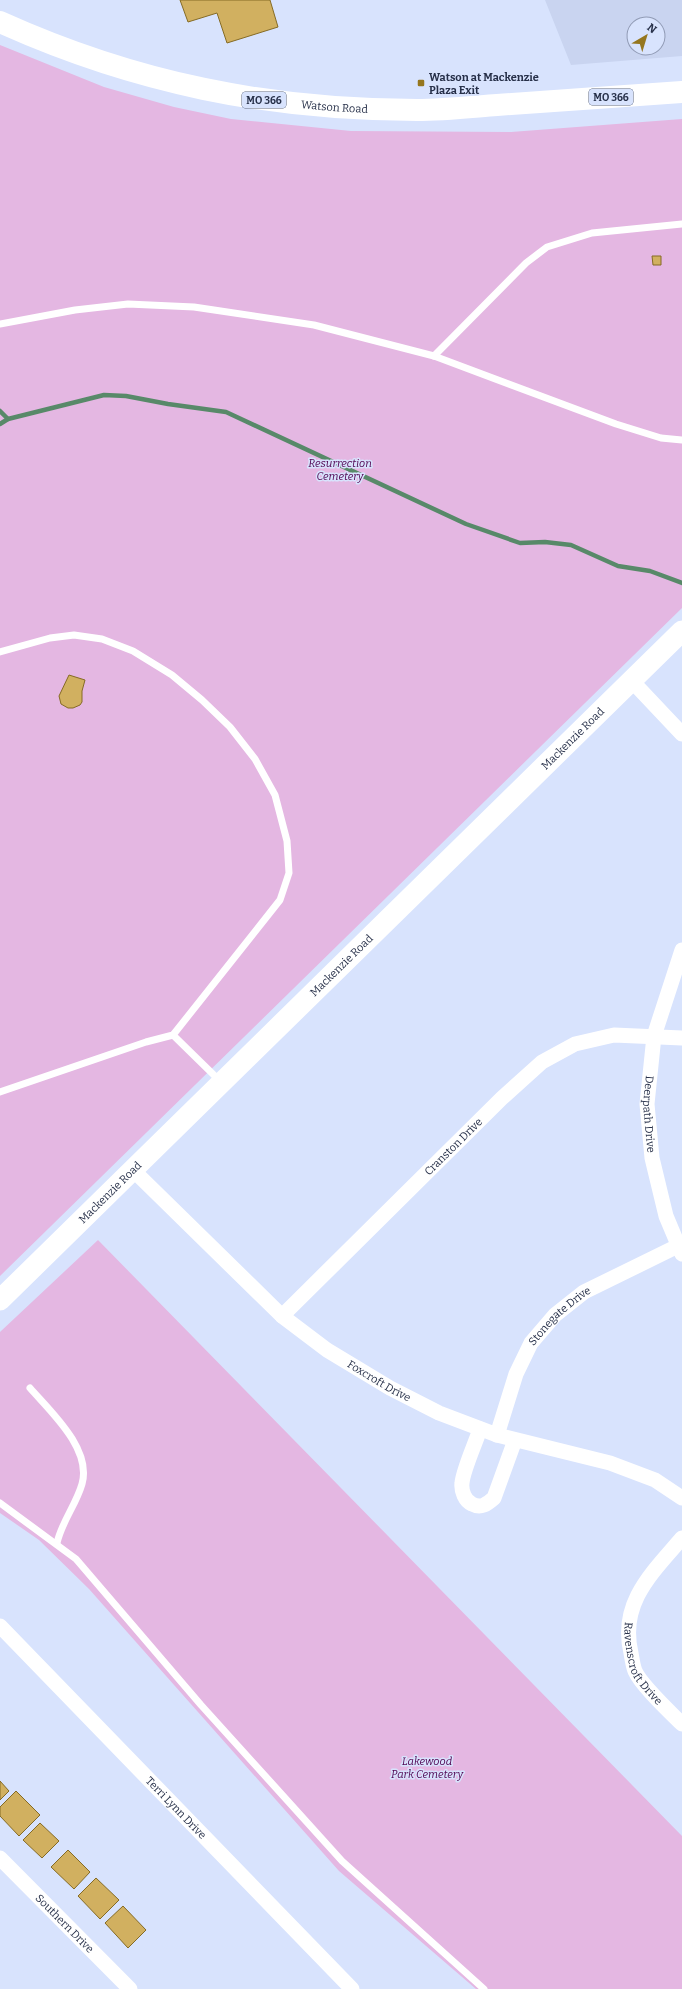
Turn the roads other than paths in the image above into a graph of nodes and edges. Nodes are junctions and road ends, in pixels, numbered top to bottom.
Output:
1 (0, 22) edge
2 (682, 92) edge
3 (682, 224) edge
4 (0, 324) edge
5 (434, 356) junction
6 (682, 440) edge
7 (682, 631) edge
8 (0, 652) edge
9 (631, 680) junction
10 (682, 734) edge
11 (682, 950) edge
12 (173, 1035) junction
13 (654, 1036) junction
14 (682, 1038) edge
15 (221, 1083) junction
16 (0, 1092) edge
17 (132, 1169) junction
18 (680, 1248) edge
19 (0, 1300) edge
20 (282, 1316) junction
21 (30, 1388) dead end
22 (480, 1429) junction
23 (497, 1435) junction
24 (515, 1440) junction
25 (682, 1498) edge
26 (0, 1503) edge
27 (682, 1538) edge
28 (57, 1543) junction
29 (0, 1626) edge
30 (682, 1724) edge
31 (0, 1858) edge
32 (130, 1989) edge
33 (352, 1989) edge
34 (484, 1989) edge

1 - 2 main road, Watson Road / MO 366
3 - 5 lane
4 - 5 lane
5 - 6 lane
7 - 9 main road, Mackenzie Road
8 - 12 lane
9 - 10 street
9 - 15 main road, Mackenzie Road
11 - 13 street, Deerpath Drive
12 - 15 lane
12 - 16 lane
13 - 14 street, Cranston Drive
13 - 18 street, Deerpath Drive
13 - 20 street, Cranston Drive
15 - 17 main road, Mackenzie Road
17 - 19 main road, Mackenzie Road
17 - 20 street, Foxcroft Drive
18 - 23 street, Stonegate Drive
20 - 22 street, Foxcroft Drive
21 - 28 lane
22 - 23 street, Foxcroft Drive
22 - 24 street
23 - 24 street, Foxcroft Drive
24 - 25 street, Foxcroft Drive
26 - 28 lane
27 - 30 street, Ravenscroft Drive
28 - 34 lane
29 - 33 street, Terri Lynn Drive
31 - 32 street, Southern Drive

